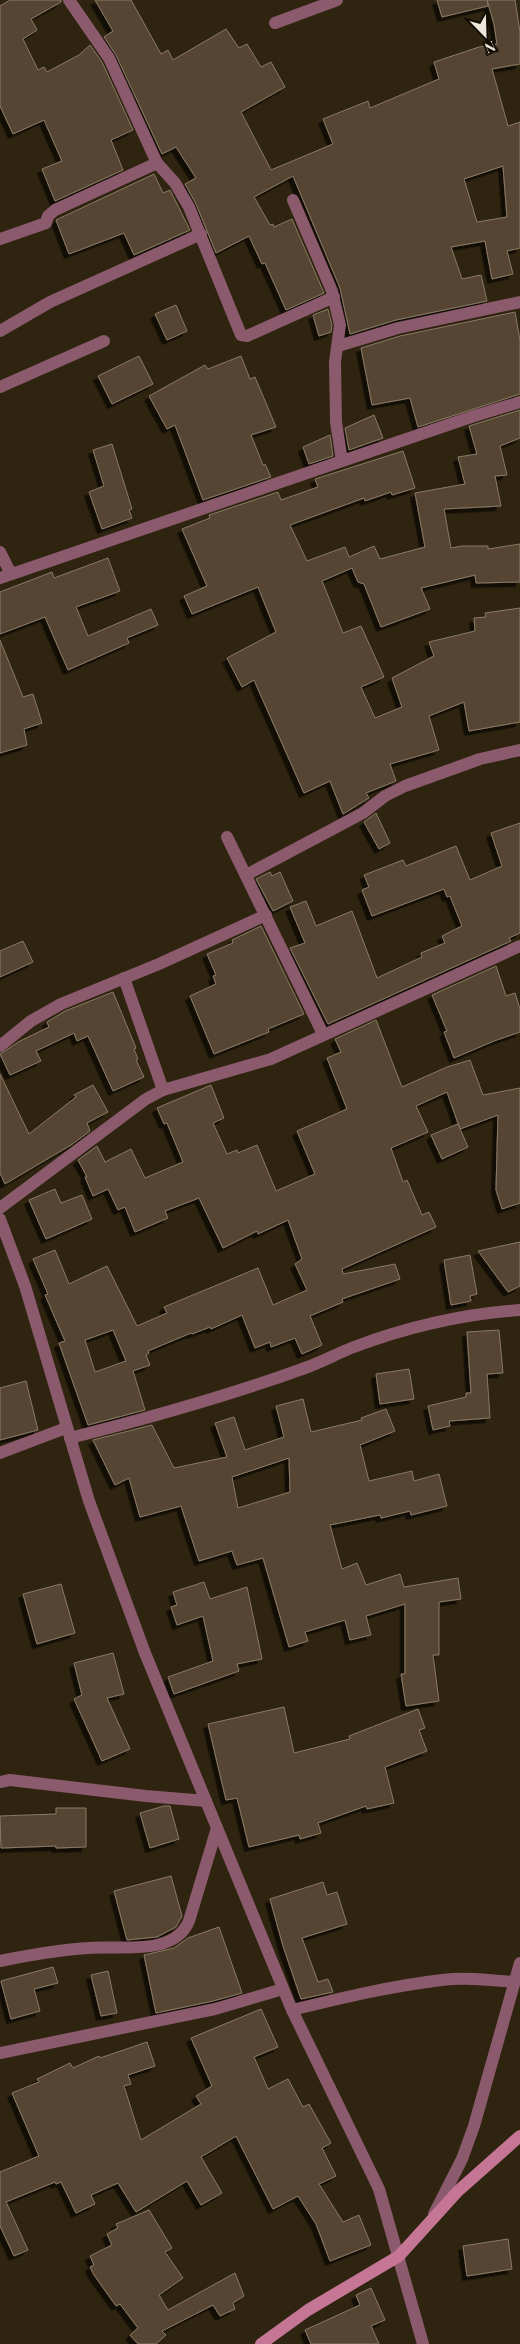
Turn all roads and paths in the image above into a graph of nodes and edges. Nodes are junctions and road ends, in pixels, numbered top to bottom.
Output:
1 (69, 0) edge
2 (337, 0) edge
3 (275, 23) dead end
4 (156, 163) junction
5 (293, 200) dead end
6 (201, 234) junction
7 (0, 239) edge
8 (334, 297) junction
9 (520, 302) edge
10 (0, 331) edge
11 (104, 341) dead end
12 (338, 346) junction
13 (0, 387) edge
14 (520, 402) edge
15 (342, 462) junction
16 (0, 552) edge
17 (6, 576) edge
18 (520, 750) edge
19 (227, 837) dead end
20 (246, 875) junction
21 (266, 915) junction
22 (520, 946) edge
23 (124, 978) junction
24 (323, 1034) junction
25 (0, 1046) edge
26 (163, 1090) junction
27 (0, 1208) edge
28 (0, 1219) edge
29 (520, 1310) edge
30 (68, 1433) junction
31 (0, 1453) edge
32 (0, 1782) edge
33 (206, 1801) junction
34 (217, 1828) junction
35 (0, 1962) edge
36 (520, 1963) edge
37 (514, 1982) junction
38 (284, 1989) junction
39 (292, 2010) junction
40 (0, 2053) edge
41 (520, 2136) edge
42 (432, 2218) junction
43 (399, 2256) junction
44 (261, 2344) edge
45 (423, 2344) edge

1 - 4 street
2 - 3 street
4 - 6 street
4 - 7 street
5 - 8 street
6 - 8 street
6 - 10 street
8 - 12 street
9 - 12 street
11 - 13 street
12 - 15 street
14 - 15 street
15 - 17 street
16 - 17 street
18 - 20 street
19 - 20 street
20 - 21 street
21 - 23 street
21 - 24 street
22 - 24 street
23 - 25 street
23 - 26 street
24 - 26 street
26 - 27 street
28 - 30 street
29 - 30 street
30 - 31 street
30 - 33 street
32 - 33 street
33 - 34 street
34 - 35 street
34 - 38 street
36 - 37 street
37 - 39 street
37 - 42 street
38 - 39 street
38 - 40 street
39 - 43 street
41 - 42 street
42 - 43 street
43 - 44 street
43 - 45 street

